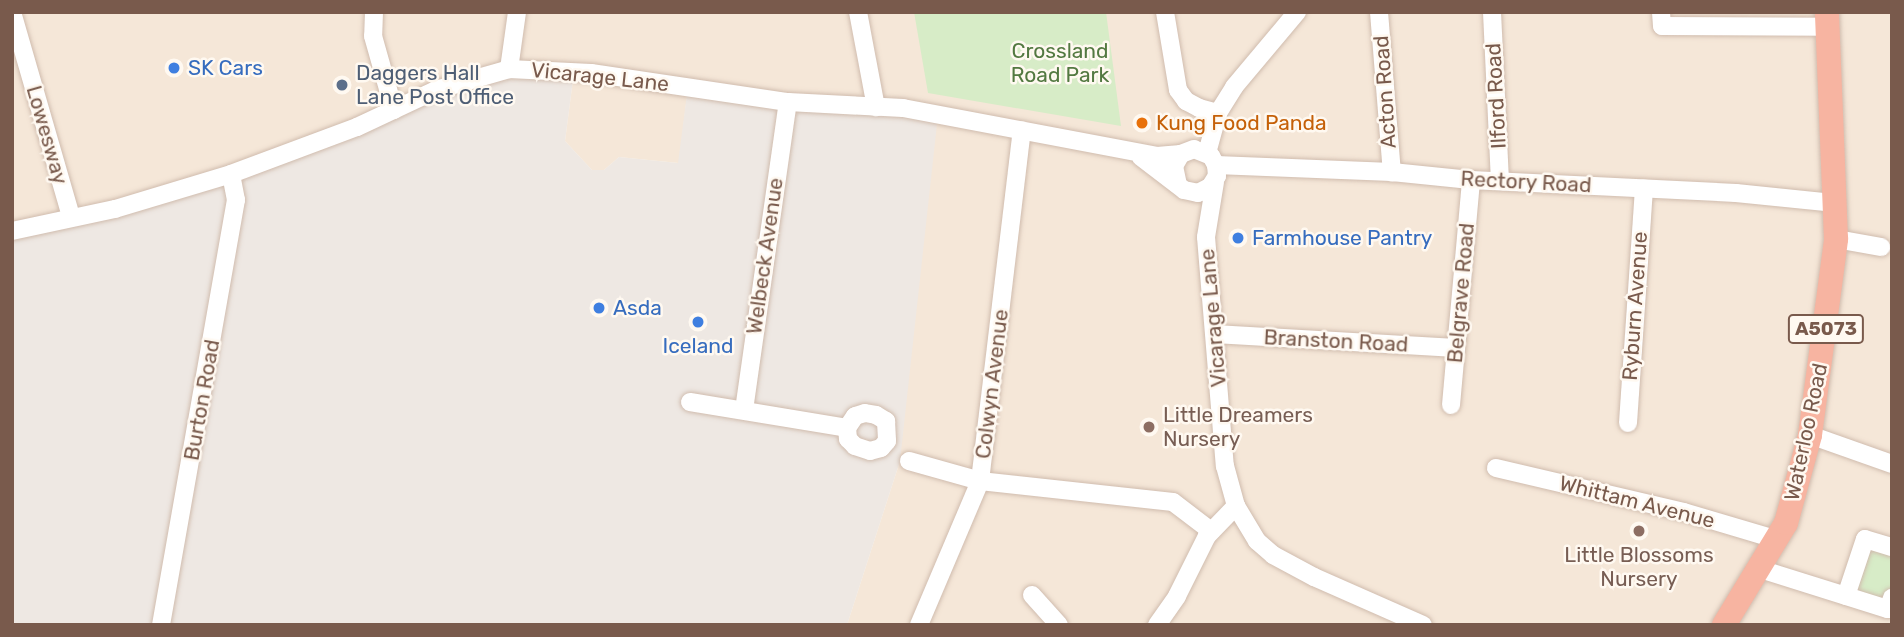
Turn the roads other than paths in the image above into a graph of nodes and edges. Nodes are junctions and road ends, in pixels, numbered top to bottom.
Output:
1 (12, 12) edge
2 (374, 12) edge
3 (517, 12) edge
4 (859, 12) edge
5 (1165, 12) edge
6 (1379, 12) edge
7 (1492, 12) edge
8 (1661, 12) edge
9 (1286, 16) edge
10 (1828, 20) edge
11 (509, 69) junction
12 (788, 102) junction
13 (876, 107) junction
14 (394, 110) junction
15 (1218, 113) junction
16 (1022, 131) junction
17 (1125, 149) junction
18 (1181, 154) junction
19 (1213, 167) junction
20 (1392, 172) junction
21 (231, 174) junction
22 (1471, 180) junction
23 (1500, 181) junction
24 (1181, 188) junction
25 (1644, 189) junction
26 (1835, 203) junction
27 (71, 217) junction
28 (12, 230) edge
29 (1206, 237) junction
30 (1836, 239) junction
31 (1881, 247) dead end
32 (1215, 334) junction
33 (1456, 348) junction
34 (690, 402) dead end
35 (1451, 405) dead end
36 (744, 410) junction
37 (1628, 423) dead end
38 (847, 428) dead end
39 (1810, 435) junction
40 (909, 461) dead end
41 (1892, 464) edge
42 (1496, 468) dead end
43 (980, 481) junction
44 (1236, 506) junction
45 (1211, 531) junction
46 (1778, 540) junction
47 (1892, 547) edge
48 (1760, 569) junction
49 (1032, 595) dead end
50 (1846, 596) junction
51 (1892, 598) edge
52 (1397, 619) edge
53 (162, 625) edge
54 (919, 625) edge
55 (1059, 625) edge
56 (1157, 625) edge
57 (1423, 625) edge
58 (1724, 625) edge

1 - 27 street, Lowesway
2 - 14 street
3 - 11 street
4 - 13 street
5 - 15 street
6 - 20 street, Acton Road
7 - 23 street, Ilford Road
8 - 10 street
9 - 15 street
10 - 26 highway, Waterloo Road / A5073
11 - 12 street, Vicarage Lane
11 - 14 street, Vicarage Lane
12 - 13 street, Vicarage Lane
12 - 36 street, Welbeck Avenue
13 - 16 street, Vicarage Lane
14 - 21 street, Vicarage Lane
15 - 19 street
16 - 17 street, Vicarage Lane
16 - 43 street, Colwyn Avenue
17 - 18 street, Vicarage Lane
17 - 24 street, Vicarage Lane
18 - 19 street, Vicarage Lane
18 - 24 street
19 - 20 street, Rectory Road
19 - 24 street
19 - 29 street, Vicarage Lane
20 - 22 street, Rectory Road
21 - 27 street, Vicarage Lane
21 - 53 street, Burton Road
22 - 23 street, Rectory Road
22 - 33 street, Belgrave Road
23 - 25 street, Rectory Road
24 - 29 street, Vicarage Lane
25 - 26 street, Rectory Road
25 - 37 street, Ryburn Avenue
26 - 30 highway, Waterloo Road / A5073
27 - 28 street, Vicarage Lane
29 - 32 street, Vicarage Lane
30 - 31 street
30 - 39 highway, Waterloo Road / A5073
32 - 33 street, Branston Road
32 - 44 street, Vicarage Lane
33 - 35 street, Belgrave Road
34 - 36 street
36 - 38 street
39 - 41 street
39 - 46 highway, Waterloo Road / A5073
40 - 43 street
42 - 46 street, Whittam Avenue
43 - 45 street
43 - 54 street, Colwyn Avenue
44 - 45 street
44 - 52 street, Vicarage Lane
45 - 56 street
46 - 48 highway, Waterloo Road / A5073
47 - 50 street
48 - 50 street
48 - 58 highway, Waterloo Road / A5073
49 - 55 street
50 - 51 street
52 - 57 street, Vicarage Lane

